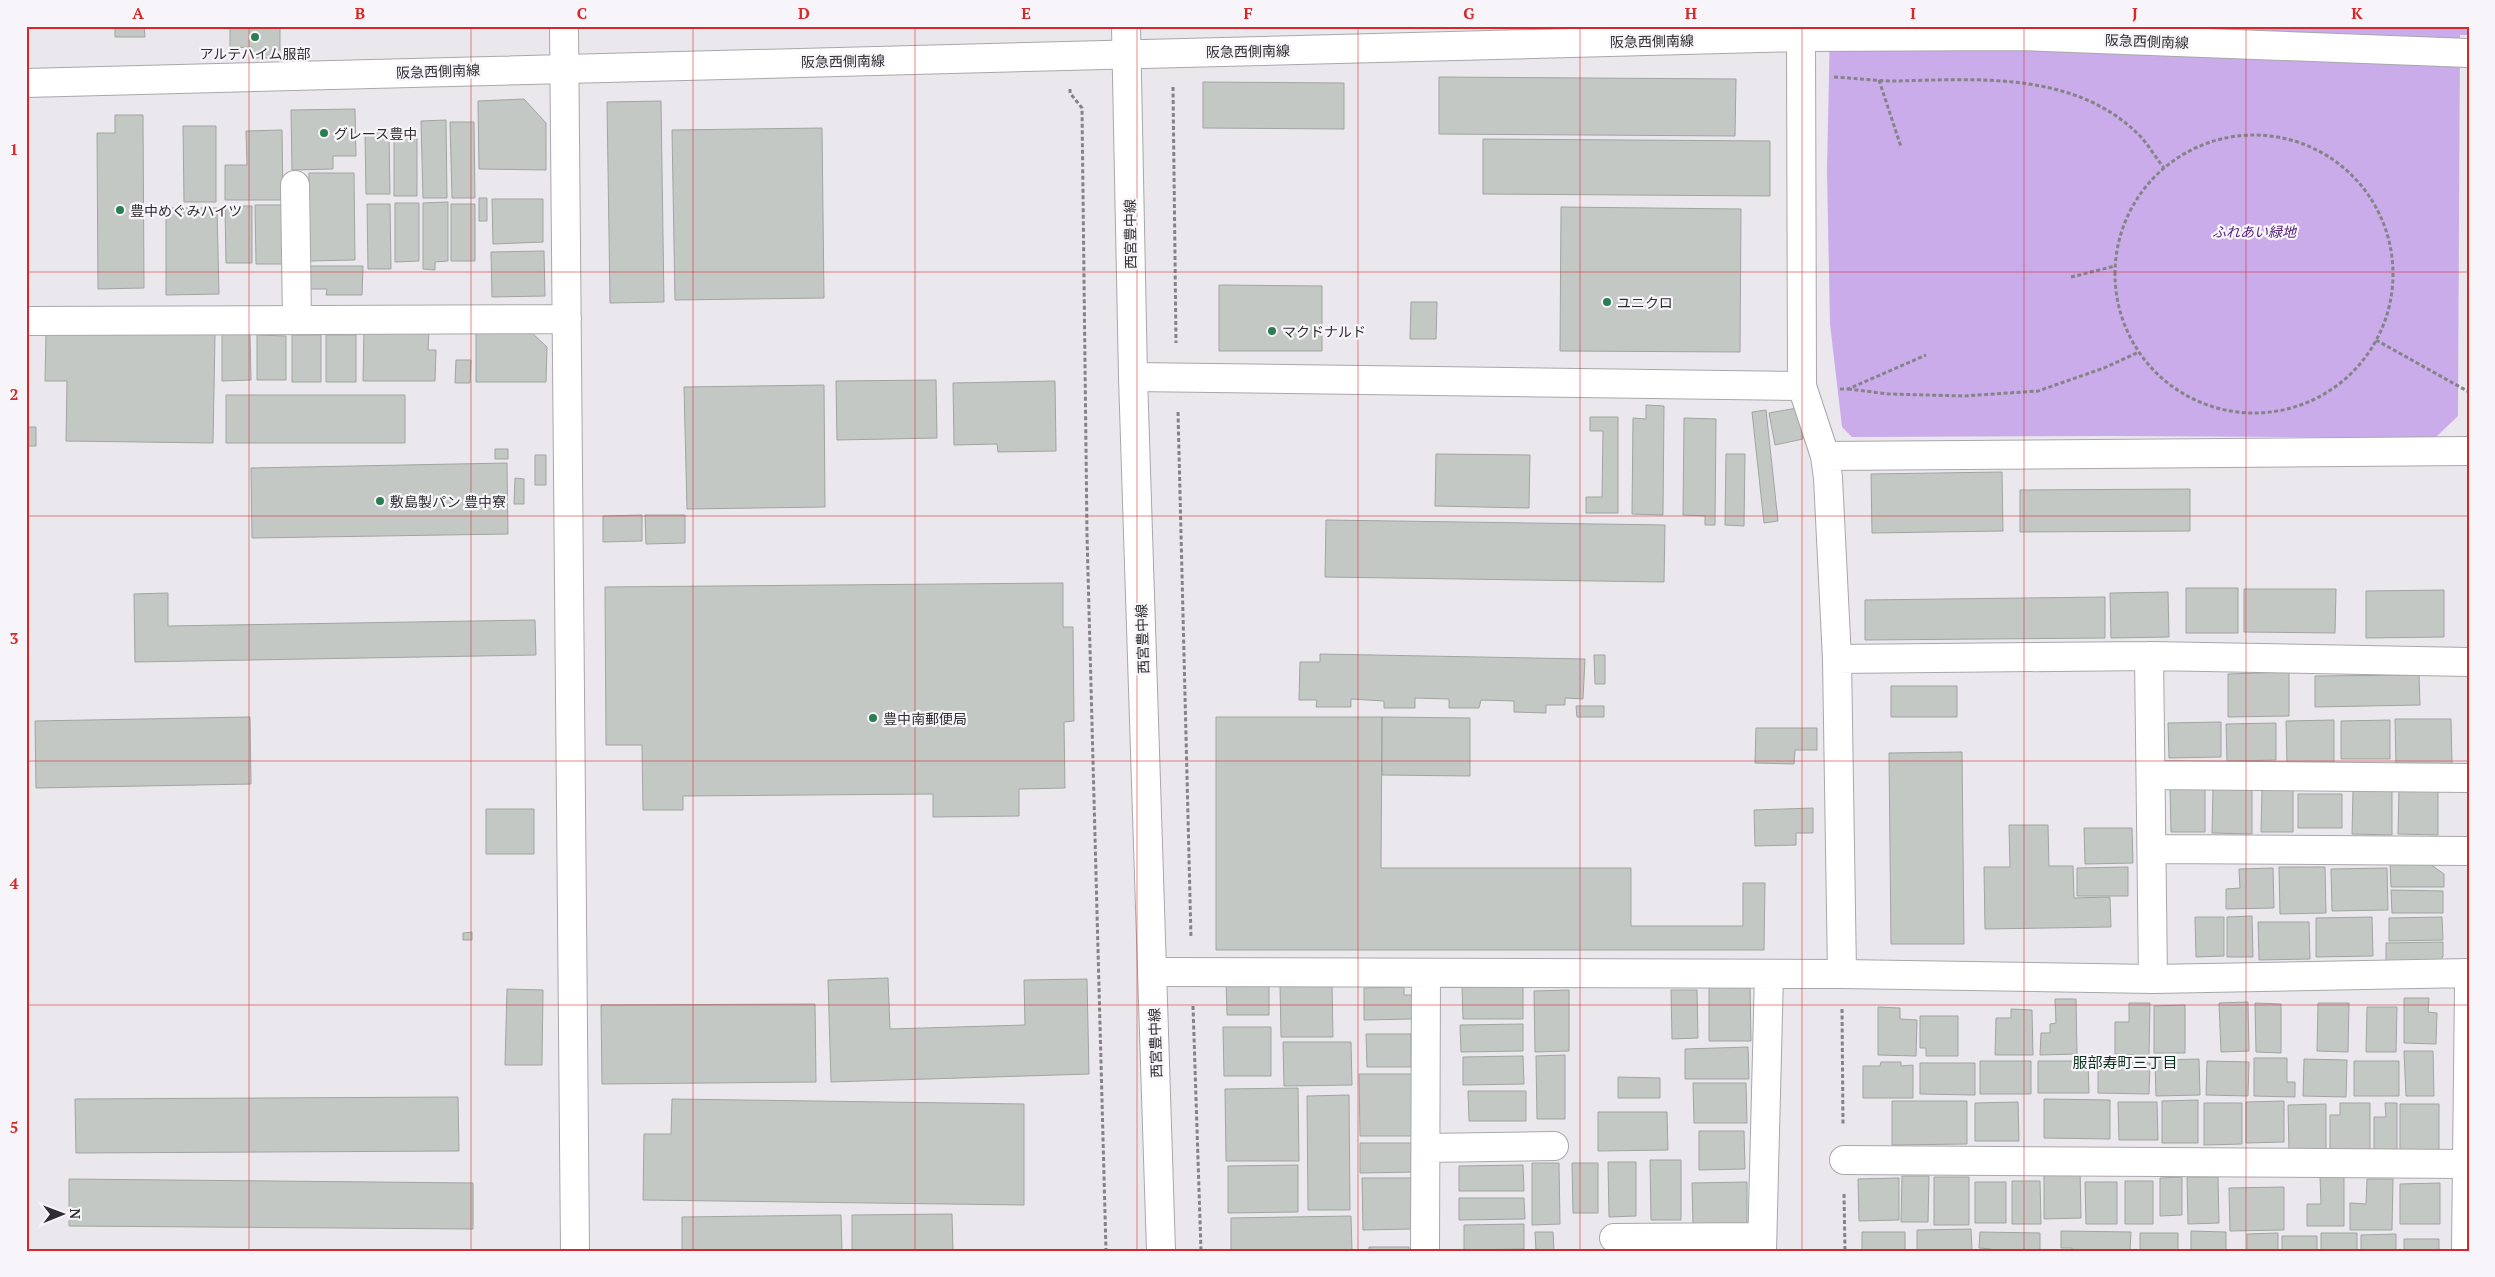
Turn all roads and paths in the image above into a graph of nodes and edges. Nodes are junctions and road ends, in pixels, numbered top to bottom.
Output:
1 (564, 26) edge
2 (1126, 26) edge
3 (1801, 37) junction
4 (1172, 52) junction
5 (2469, 53) edge
6 (1126, 54) junction
7 (1067, 55) junction
8 (564, 68) junction
9 (1801, 77) junction
10 (1879, 80) junction
11 (26, 83) edge
12 (1901, 147) dead end
13 (2164, 168) junction
14 (295, 185) dead end
15 (2116, 266) junction
16 (2071, 277) dead end
17 (566, 319) junction
18 (297, 320) junction
19 (26, 321) edge
20 (2376, 340) junction
21 (2139, 352) junction
22 (1926, 355) dead end
23 (1133, 377) junction
24 (1177, 378) junction
25 (1802, 386) junction
26 (1848, 389) junction
27 (2469, 392) edge
28 (2469, 451) edge
29 (1826, 456) junction
30 (2149, 656) junction
31 (1837, 659) junction
32 (2469, 662) edge
33 (2151, 775) junction
34 (2469, 778) edge
35 (2152, 849) junction
36 (2469, 851) edge
37 (1153, 972) junction
38 (1192, 972) junction
39 (1426, 973) junction
40 (2469, 973) edge
41 (1769, 974) junction
42 (1842, 974) junction
43 (2153, 979) junction
44 (2469, 986) edge
45 (1554, 1146) dead end
46 (1426, 1148) junction
47 (2468, 1149) edge
48 (1844, 1160) junction
49 (1614, 1238) dead end
50 (1762, 1244) edge
51 (575, 1251) edge
52 (1106, 1251) edge
53 (1161, 1251) edge
54 (1201, 1251) edge
55 (1425, 1251) edge
56 (1845, 1251) edge
57 (2466, 1251) edge

1 - 8 street
2 - 6 street, 西宮豊中線
3 - 4 street, 阪急西側南線
3 - 5 street, 阪急西側南線
3 - 9 street
4 - 6 street, 阪急西側南線
4 - 24 path
6 - 7 street, 阪急西側南線
6 - 23 street, 西宮豊中線
7 - 8 street, 阪急西側南線
7 - 52 path
8 - 11 street, 阪急西側南線
8 - 17 street
9 - 10 path
9 - 25 street
10 - 12 path
10 - 13 path
13 - 15 path
13 - 20 path
14 - 18 street
15 - 16 path
15 - 21 path
17 - 18 street
17 - 51 street
18 - 19 street
20 - 21 path
20 - 27 path
21 - 26 path
22 - 26 path
23 - 24 street
23 - 37 street, 西宮豊中線
24 - 25 street
24 - 38 path
25 - 26 path
25 - 29 street
28 - 29 street
29 - 31 street
30 - 31 street
30 - 32 street
30 - 33 street
31 - 42 street
33 - 34 street
33 - 35 street
35 - 36 street
35 - 43 street
37 - 38 street
37 - 53 street, 西宮豊中線
38 - 39 street
38 - 54 path
39 - 41 street
39 - 46 street
40 - 43 street
41 - 42 street
41 - 50 street
42 - 43 street
42 - 48 path
44 - 47 street
45 - 46 street
46 - 55 street
47 - 48 street
47 - 57 street
48 - 56 path
49 - 50 street

